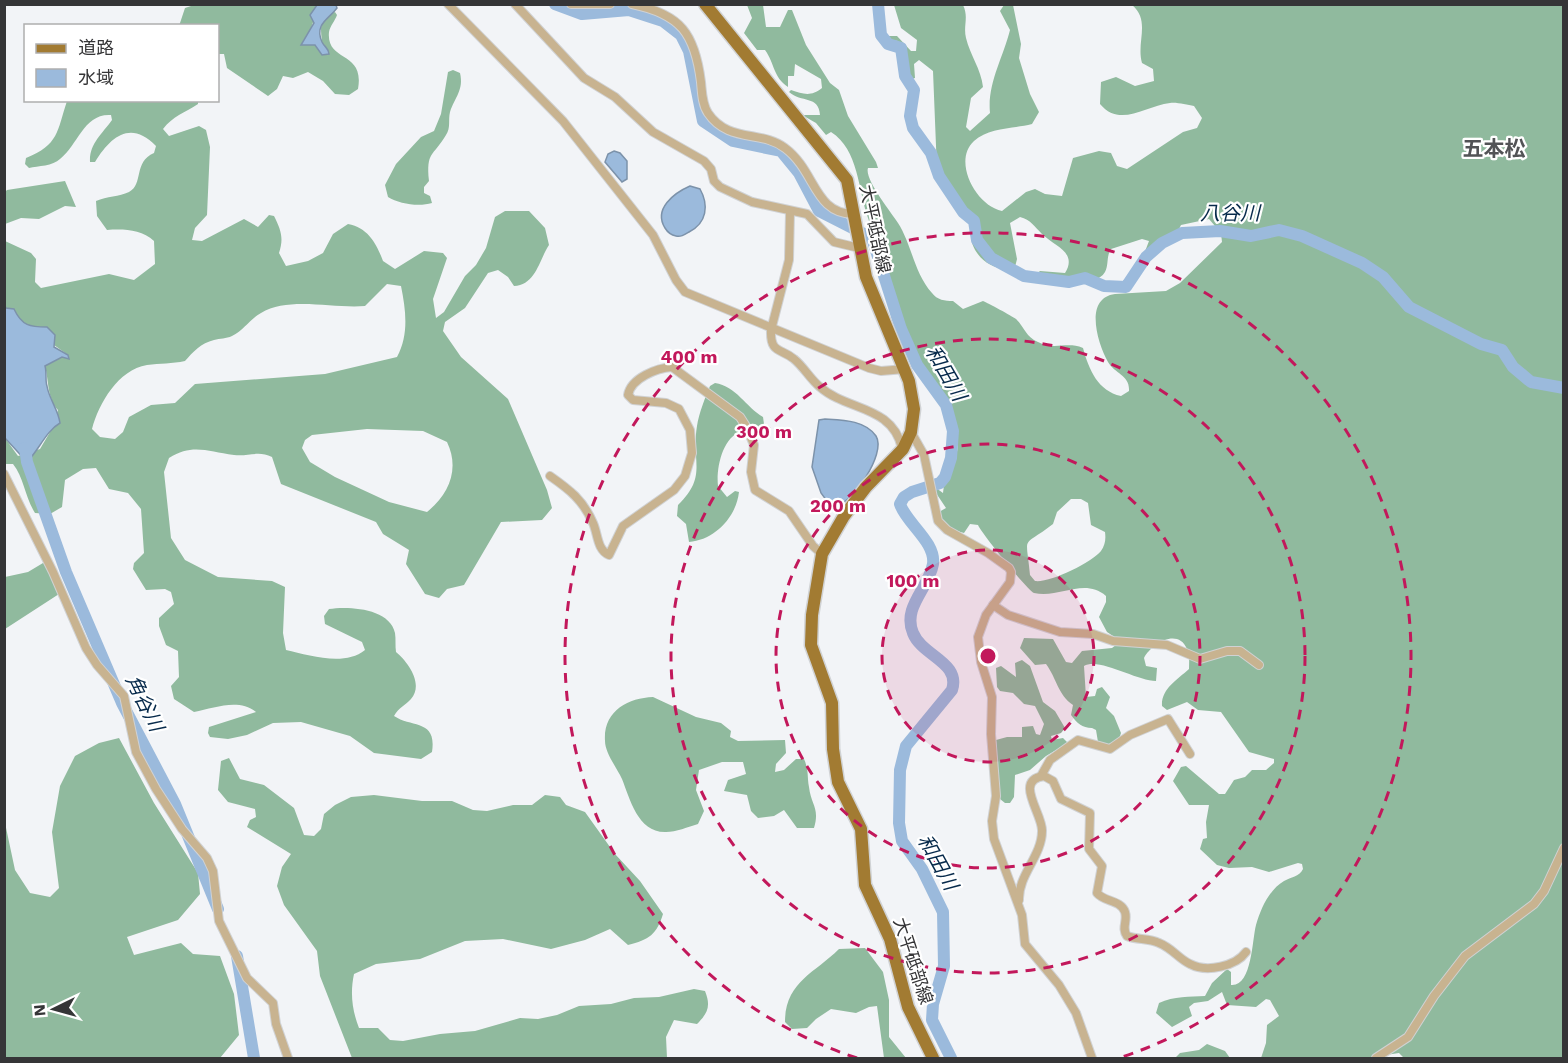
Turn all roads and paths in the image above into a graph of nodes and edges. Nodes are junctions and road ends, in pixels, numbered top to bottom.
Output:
1 (448, 4) edge
2 (515, 4) edge
3 (571, 4) edge
4 (610, 4) edge
5 (632, 4) edge
6 (705, 4) edge
7 (790, 212) junction
8 (854, 214) junction
9 (859, 248) junction
10 (772, 327) junction
11 (905, 369) junction
12 (911, 432) junction
13 (903, 449) junction
14 (4, 474) edge
15 (550, 476) dead end
16 (822, 554) junction
17 (993, 605) junction
18 (1259, 665) dead end
19 (1190, 754) dead end
20 (1041, 776) junction
21 (1563, 849) edge
22 (1018, 905) junction
23 (1246, 952) dead end
24 (288, 1059) edge
25 (933, 1059) edge
26 (1092, 1059) edge
27 (1376, 1059) edge

1 - 10 street
2 - 7 street
3 - 4 street
5 - 8 street
6 - 8 main road, 大平砥部線
7 - 9 street
7 - 10 street
8 - 9 main road, 大平砥部線
9 - 11 main road, 大平砥部線
10 - 11 street
10 - 13 street
11 - 12 main road, 大平砥部線
12 - 13 main road, 大平砥部線
12 - 17 street
13 - 16 main road, 大平砥部線
14 - 24 street
15 - 16 street
16 - 25 main road, 大平砥部線
17 - 18 street
17 - 22 street
19 - 20 street
20 - 22 street
20 - 23 street
21 - 27 street
22 - 26 street

